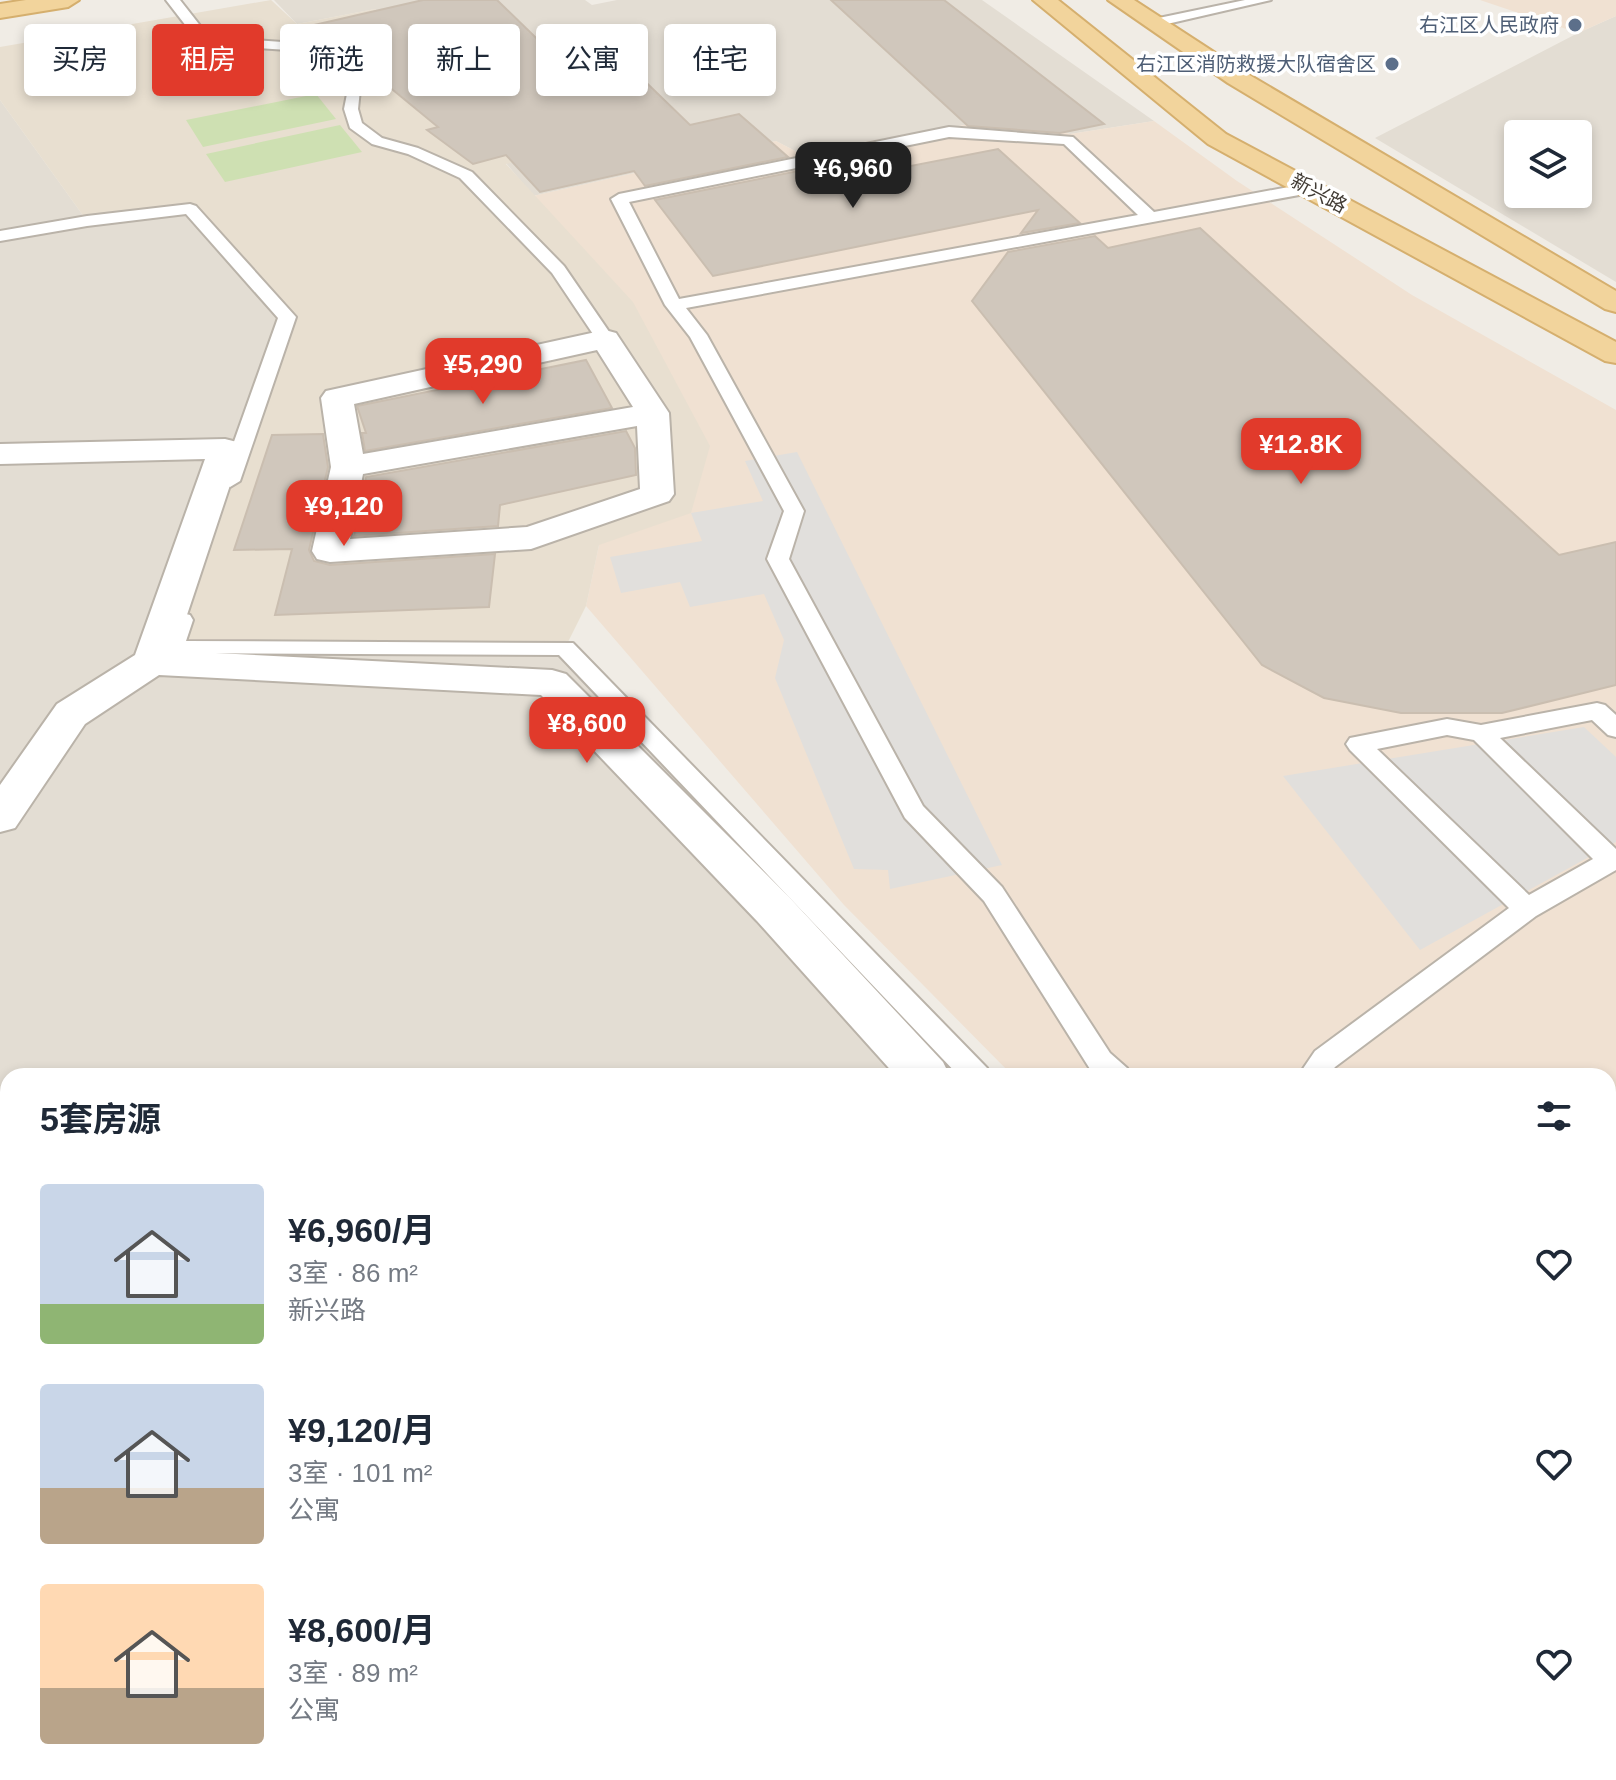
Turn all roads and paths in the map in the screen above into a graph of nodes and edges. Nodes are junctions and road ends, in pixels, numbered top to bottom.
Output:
1 (68, 0) edge
2 (173, 0) edge
3 (1044, 0) edge
4 (1119, 0) edge
5 (1264, 0) edge
6 (0, 11) edge
7 (1154, 23) junction
8 (1310, 188) junction
9 (1152, 219) junction
10 (0, 236) edge
11 (1616, 303) edge
12 (674, 305) junction
13 (605, 339) junction
14 (1616, 354) edge
15 (653, 413) junction
16 (0, 454) edge
17 (348, 467) junction
18 (152, 662) junction
19 (1616, 729) edge
20 (1481, 733) junction
21 (0, 817) edge
22 (1614, 860) edge
23 (1527, 909) junction
24 (919, 1068) edge
25 (969, 1068) edge
26 (1108, 1068) edge
27 (1318, 1068) edge

1 - 6 main road
2 - 13 lane
3 - 8 main road, 新兴路
4 - 7 main road
5 - 7 lane
7 - 11 main road
8 - 9 lane
8 - 14 main road, 新兴路
9 - 12 lane
9 - 12 lane
10 - 25 lane
12 - 26 lane
13 - 15 street
13 - 17 street
15 - 17 street
15 - 17 street
16 - 18 street
18 - 21 street
18 - 24 street
19 - 20 lane
20 - 22 lane
20 - 23 lane
22 - 23 lane
23 - 27 lane

